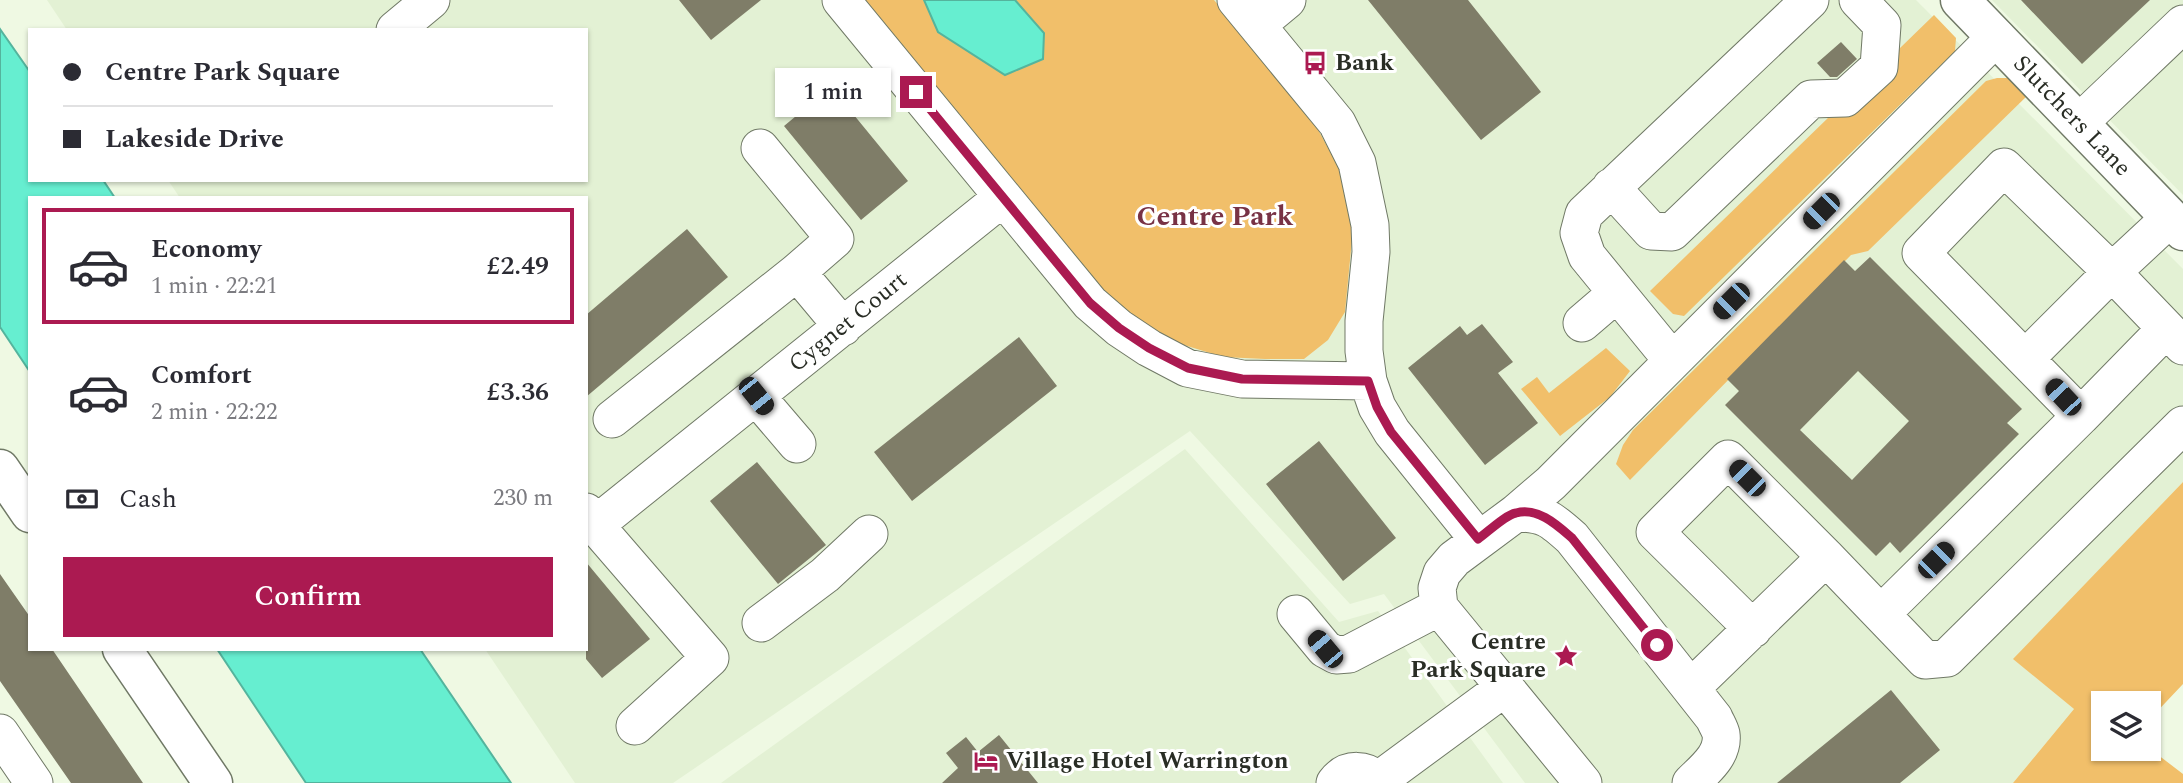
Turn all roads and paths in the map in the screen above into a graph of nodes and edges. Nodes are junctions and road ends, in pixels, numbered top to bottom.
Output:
1 (431, 0) edge
2 (841, 0) edge
3 (1287, 0) edge
4 (1810, 0) edge
5 (1858, 0) edge
6 (1960, 0) edge
7 (1246, 13) edge
8 (2183, 24) edge
9 (397, 28) edge
10 (1996, 37) junction
11 (2079, 123) junction
12 (761, 148) dead end
13 (1611, 187) junction
14 (1002, 198) junction
15 (2176, 225) edge
16 (797, 272) junction
17 (2112, 272) junction
18 (1617, 293) junction
19 (1581, 323) dead end
20 (842, 327) junction
21 (2175, 337) edge
22 (2026, 358) junction
23 (1672, 360) junction
24 (1368, 381) junction
25 (756, 396) junction
26 (2081, 416) junction
27 (612, 419) dead end
28 (2183, 425) edge
29 (1604, 429) junction
30 (797, 444) dead end
31 (0, 469) edge
32 (28, 510) edge
33 (1516, 513) junction
34 (590, 518) edge
35 (869, 534) dead end
36 (1572, 538) junction
37 (1478, 539) junction
38 (1826, 557) junction
39 (1439, 607) junction
40 (1296, 614) dead end
41 (1881, 614) junction
42 (761, 624) dead end
43 (1753, 629) junction
44 (123, 651) edge
45 (1504, 688) junction
46 (1691, 688) junction
47 (635, 726) dead end
48 (0, 733) edge
49 (1379, 782) edge
50 (34, 783) edge
51 (213, 783) edge
52 (1335, 783) edge
53 (1582, 783) edge
54 (1691, 783) edge

1 - 9 street
2 - 14 street
3 - 7 street
4 - 13 street
5 - 13 street
6 - 10 highway, Slutchers Lane
7 - 24 street
8 - 11 street
10 - 11 highway, Slutchers Lane
10 - 23 street
11 - 15 highway, Slutchers Lane
12 - 16 street
13 - 18 street
14 - 20 street, Cygnet Court
14 - 24 street
15 - 17 street
16 - 20 street
16 - 27 street
17 - 21 street
17 - 22 street
17 - 22 street
18 - 19 street
18 - 23 street
20 - 25 street, Cygnet Court
21 - 26 street
22 - 26 street
23 - 29 street
24 - 37 street
25 - 30 street
25 - 34 street, Cygnet Court
26 - 41 street
28 - 41 street
29 - 33 street
29 - 36 street
31 - 32 highway
33 - 36 street
33 - 37 street
34 - 47 street
35 - 42 street
36 - 46 street
37 - 39 street
38 - 41 street
38 - 43 street
38 - 43 street
39 - 40 street
39 - 45 street
43 - 46 street
44 - 51 highway
45 - 49 street
45 - 53 street
46 - 54 street
48 - 50 street
49 - 52 street

